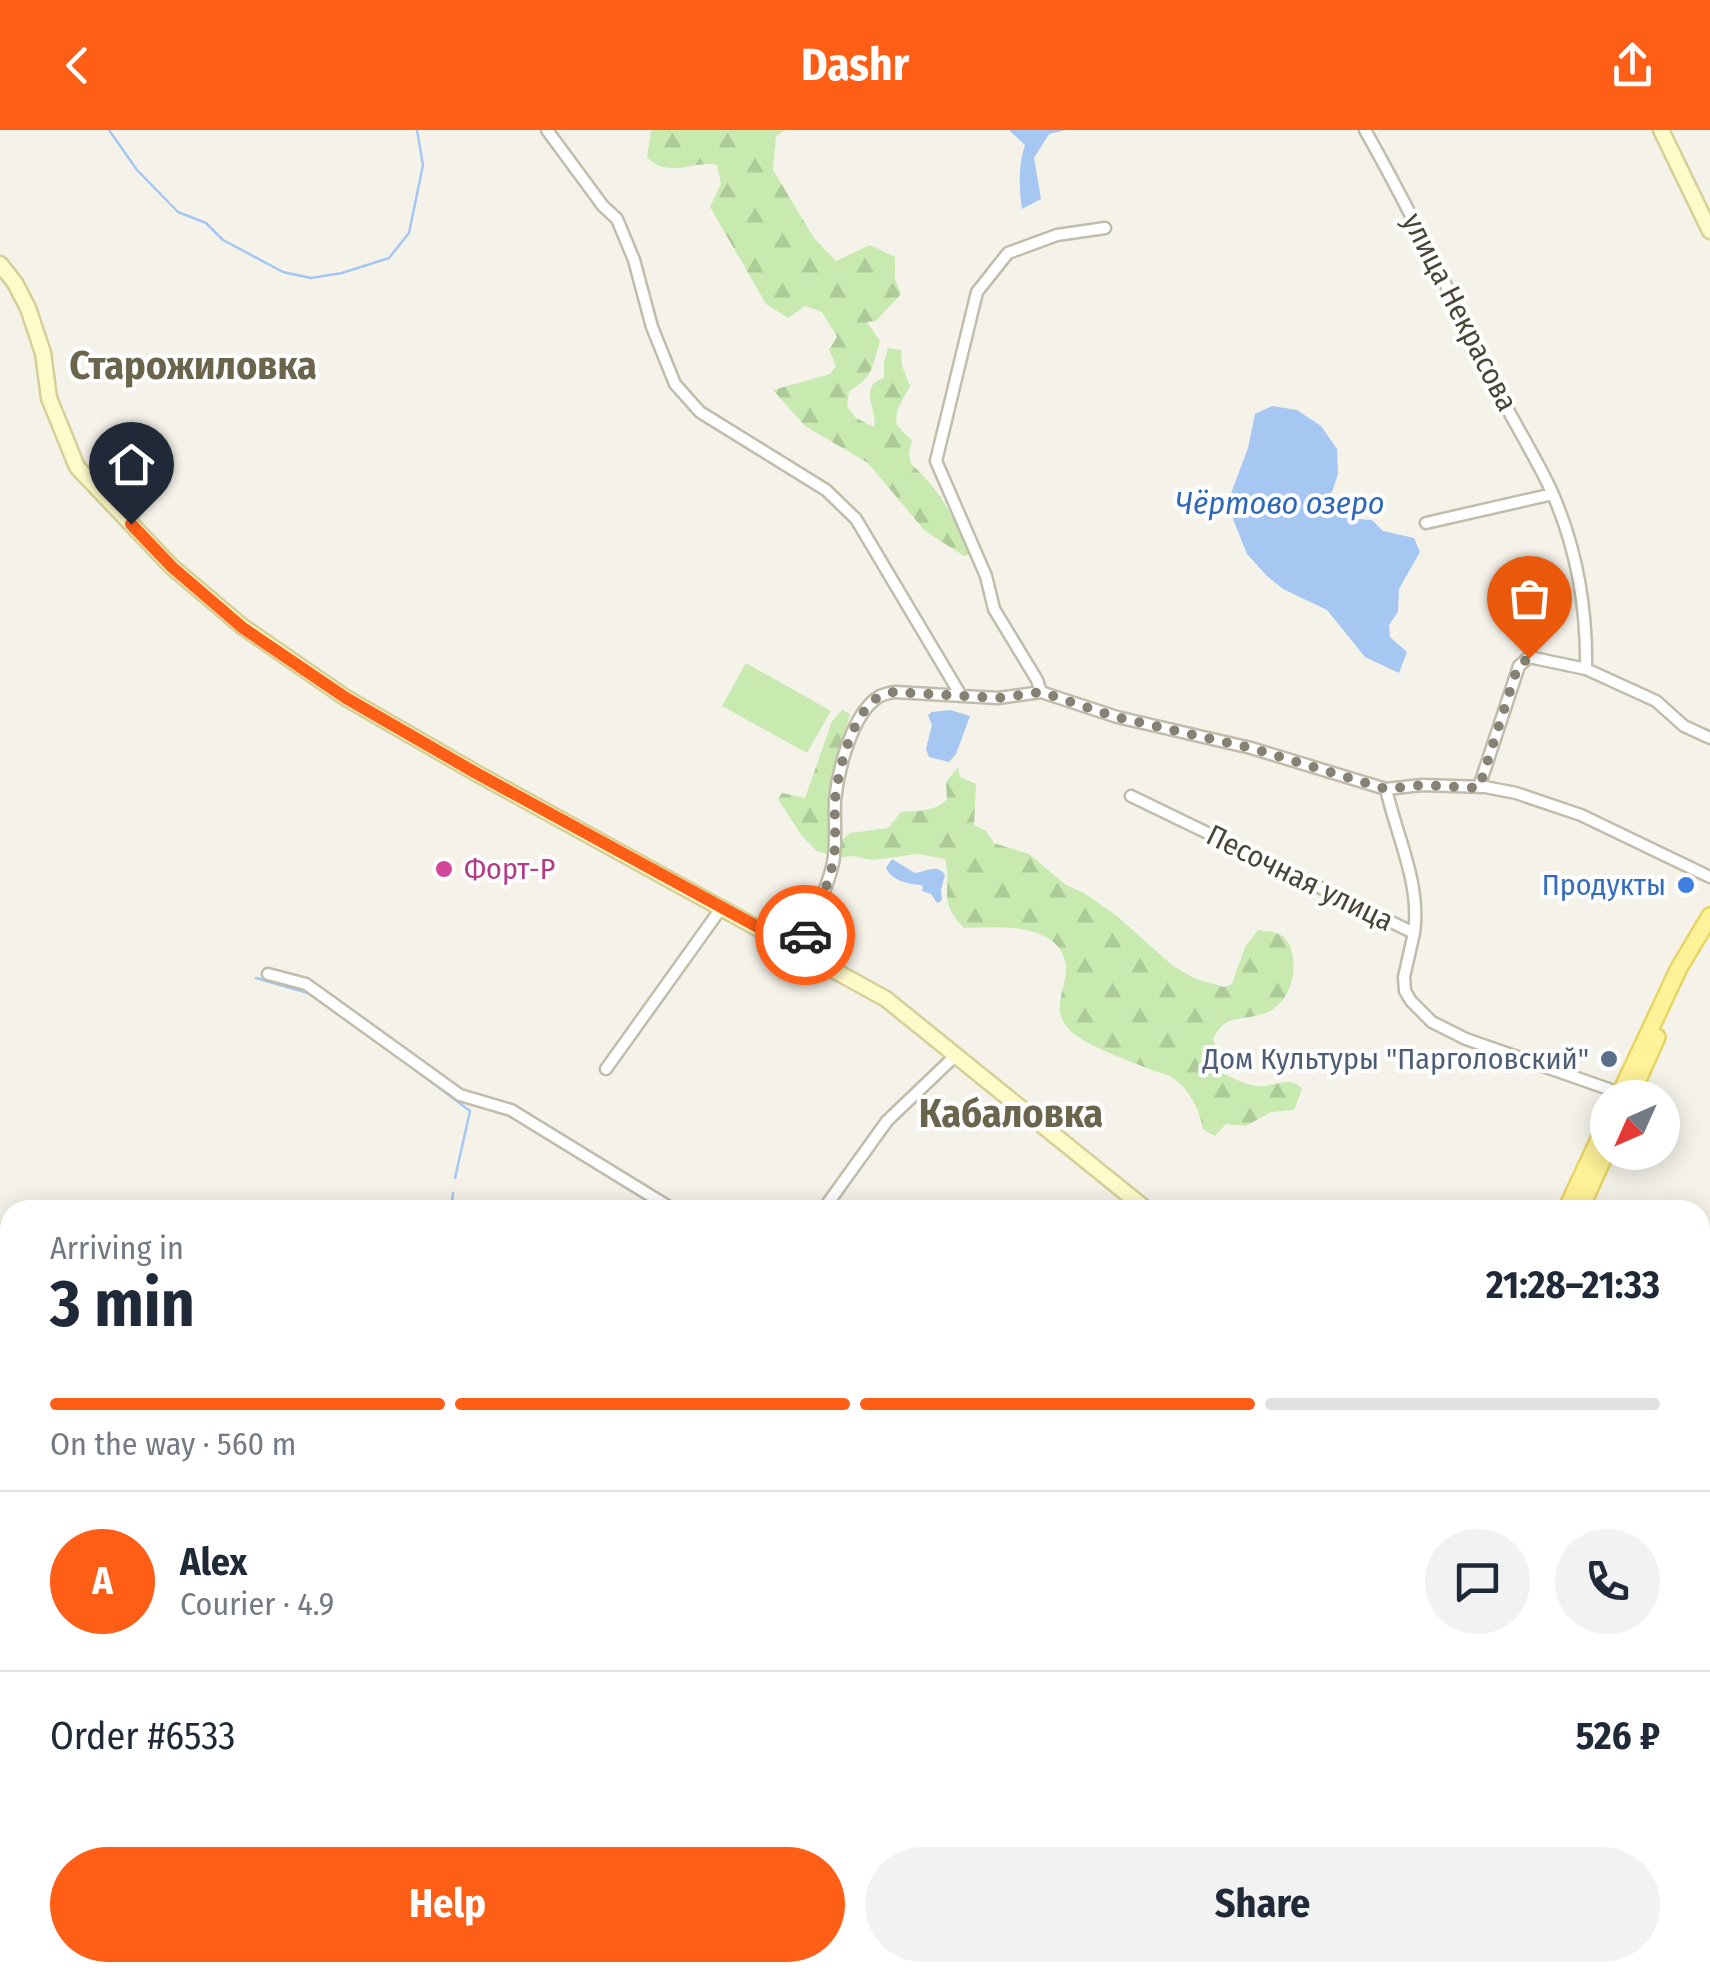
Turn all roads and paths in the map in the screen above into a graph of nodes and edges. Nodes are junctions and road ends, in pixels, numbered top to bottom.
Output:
1 (546, 130) edge
2 (1365, 130) edge
3 (1662, 130) edge
4 (1106, 228) dead end
5 (1710, 231) edge
6 (0, 264) edge
7 (1553, 494) junction
8 (1426, 522) dead end
9 (1586, 669) junction
10 (1041, 692) junction
11 (960, 694) junction
12 (1710, 738) edge
13 (1479, 788) junction
14 (1386, 789) junction
15 (1131, 796) dead end
16 (1710, 877) edge
17 (722, 907) junction
18 (1710, 916) edge
19 (1414, 934) junction
20 (1710, 935) edge
21 (798, 949) junction
22 (268, 974) dead end
23 (956, 1054) junction
24 (606, 1069) dead end
25 (1629, 1080) edge
26 (1630, 1080) edge
27 (1590, 1084) edge
28 (1590, 1159) edge
29 (1598, 1170) edge
30 (658, 1200) edge
31 (830, 1200) edge
32 (1135, 1200) edge
33 (1571, 1200) edge
34 (1585, 1200) edge

1 - 11 street
2 - 7 street, улица Некрасова
3 - 5 street
4 - 10 street
6 - 17 street
7 - 8 street
7 - 9 street, улица Некрасова
9 - 12 street
9 - 13 street
10 - 11 street
10 - 14 street
11 - 21 street
13 - 14 street
13 - 16 street
14 - 19 street
15 - 19 street, Песочная улица
17 - 21 street
17 - 24 street
18 - 25 main road
19 - 27 street, Песочная улица
20 - 26 main road
21 - 23 street
22 - 30 street
23 - 31 street
23 - 32 street
28 - 33 main road
29 - 34 main road

